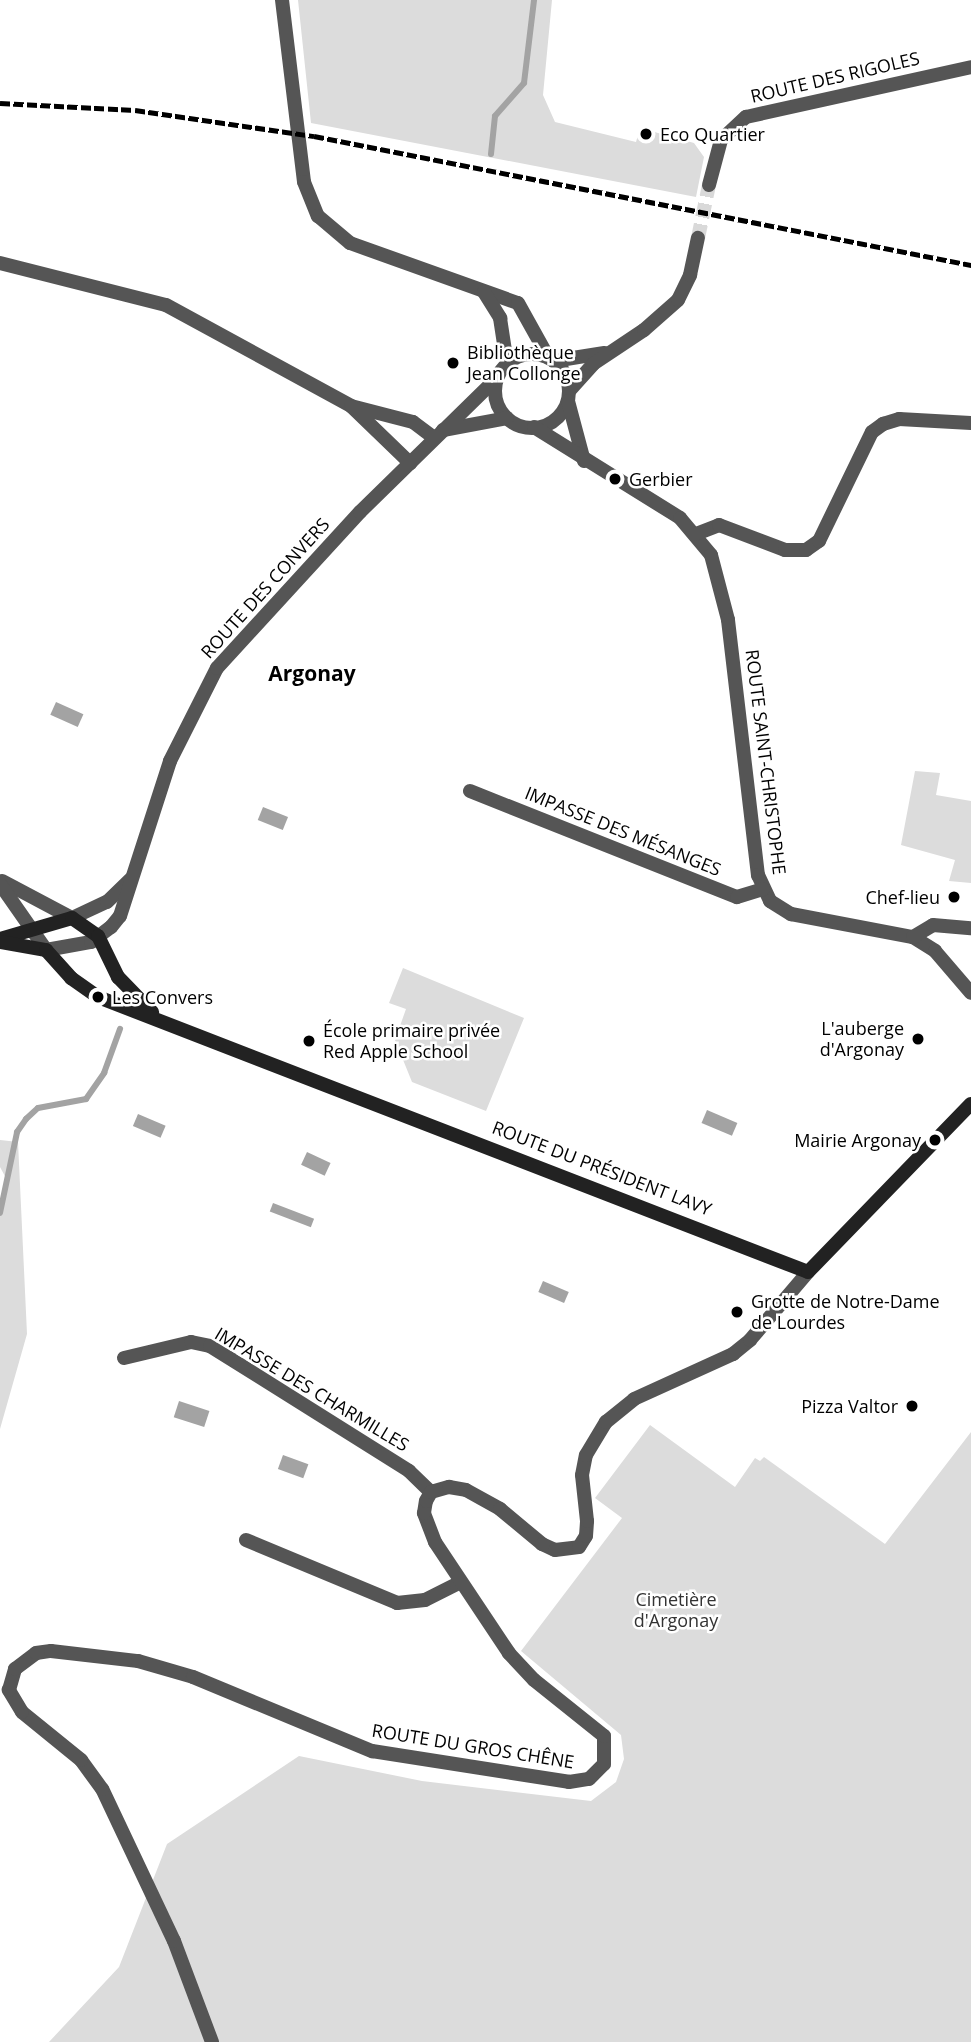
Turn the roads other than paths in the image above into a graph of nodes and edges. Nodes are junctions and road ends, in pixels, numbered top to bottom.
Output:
1 (282, 0) edge
2 (971, 67) edge
3 (709, 185) tunnel mouth
4 (698, 238) tunnel mouth
5 (0, 263) edge
6 (484, 292) junction
7 (609, 352) junction
8 (551, 359) junction
9 (507, 363) junction
10 (497, 378) junction
11 (568, 396) junction
12 (351, 406) junction
13 (508, 418) junction
14 (971, 423) edge
15 (534, 427) junction
16 (438, 435) junction
17 (410, 463) junction
18 (585, 463) junction
19 (696, 534) junction
20 (470, 791) dead end
21 (132, 878) junction
22 (0, 882) edge
23 (763, 889) junction
24 (72, 918) junction
25 (971, 928) edge
26 (29, 929) junction
27 (98, 936) junction
28 (913, 937) junction
29 (0, 941) edge
30 (46, 950) junction
31 (971, 993) edge
32 (161, 1020) junction
33 (971, 1104) edge
34 (808, 1272) junction
35 (124, 1359) dead end
36 (431, 1492) junction
37 (246, 1540) dead end
38 (461, 1582) junction
39 (212, 2042) edge

1 - 6 street
2 - 3 street, ROUTE DES RIGOLES
4 - 7 street
5 - 12 street
6 - 8 street
6 - 9 street
7 - 8 street
7 - 11 street
8 - 9 street
8 - 11 street
9 - 10 street
10 - 13 street
10 - 16 street, ROUTE DES CONVERS
11 - 15 street
11 - 18 street
12 - 16 street
12 - 17 street
13 - 15 street
13 - 16 street
14 - 19 street
15 - 18 street, ROUTE SAINT-CHRISTOPHE
16 - 17 street, ROUTE DES CONVERS
17 - 21 street, ROUTE DES CONVERS
18 - 19 street, ROUTE SAINT-CHRISTOPHE
19 - 23 street, ROUTE SAINT-CHRISTOPHE
20 - 23 street, IMPASSE DES MÉSANGES
21 - 24 street, ROUTE DES CONVERS
21 - 27 street, ROUTE DES CONVERS
22 - 24 street, ROUTE DU PRÉSIDENT LAVY
22 - 26 street, ROUTE DU PRÉSIDENT LAVY
23 - 28 street, ROUTE SAINT-CHRISTOPHE
24 - 26 street
24 - 27 street, ROUTE DU PRÉSIDENT LAVY
25 - 28 street
26 - 29 street
26 - 30 street, ROUTE DU PRÉSIDENT LAVY
27 - 30 street, ROUTE DES CONVERS
27 - 32 street, ROUTE DU PRÉSIDENT LAVY
28 - 31 street, ROUTE SAINT-CHRISTOPHE
29 - 30 street
30 - 32 street, ROUTE DU PRÉSIDENT LAVY
32 - 34 street, ROUTE DU PRÉSIDENT LAVY
33 - 34 street
34 - 36 street
35 - 36 street, IMPASSE DES CHARMILLES
36 - 38 street, ROUTE DU GROS CHÊNE
37 - 38 street
38 - 39 street, ROUTE DU GROS CHÊNE

